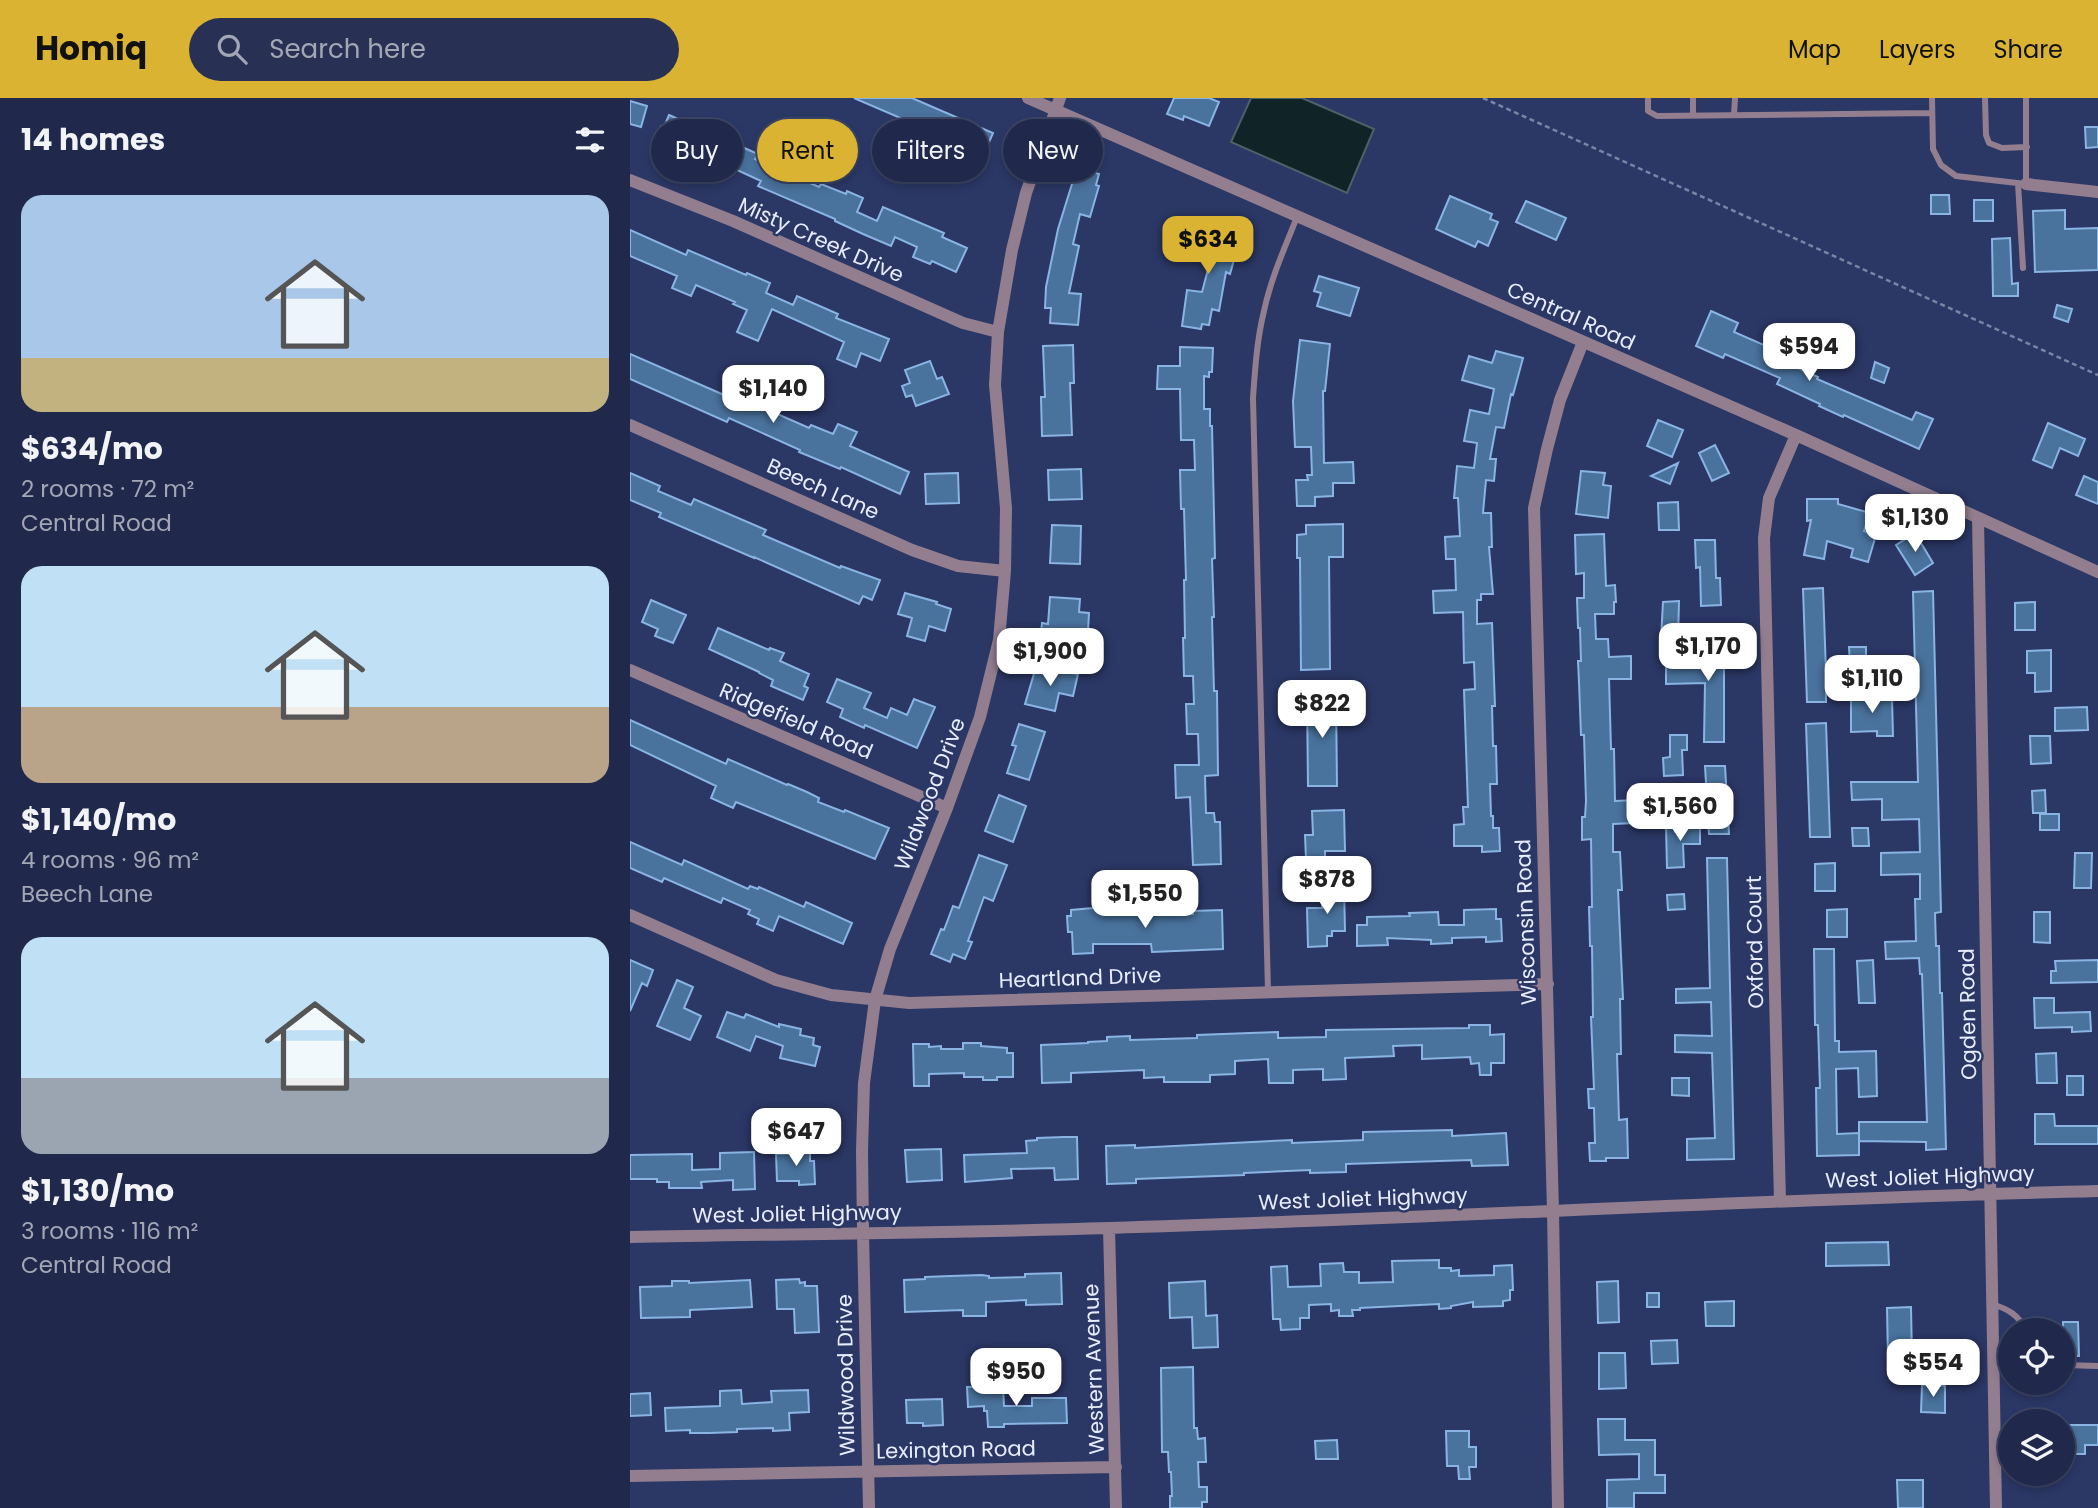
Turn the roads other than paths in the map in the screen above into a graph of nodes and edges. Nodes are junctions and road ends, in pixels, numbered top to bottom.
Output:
1 (1028, 98) edge
2 (1648, 98) edge
3 (1693, 98) edge
4 (1735, 98) edge
5 (1932, 98) edge
6 (1985, 98) edge
7 (2026, 98) edge
8 (1058, 104) edge
9 (1932, 113) junction
10 (1693, 116) junction
11 (1734, 116) junction
12 (2027, 147) junction
13 (630, 180) edge
14 (2022, 183) junction
15 (2098, 192) edge
16 (1297, 217) junction
17 (2023, 268) dead end
18 (998, 332) junction
19 (1583, 342) junction
20 (630, 425) edge
21 (1796, 435) junction
22 (1978, 519) junction
23 (1005, 571) junction
24 (2098, 572) edge
25 (630, 670) edge
26 (947, 808) junction
27 (630, 915) edge
28 (1548, 984) junction
29 (1268, 991) junction
30 (875, 1000) junction
31 (2098, 1191) edge
32 (1990, 1194) junction
33 (1780, 1201) junction
34 (1553, 1211) junction
35 (1109, 1228) junction
36 (863, 1232) junction
37 (630, 1237) edge
38 (1992, 1304) junction
39 (2020, 1318) edge
40 (1993, 1362) junction
41 (1998, 1362) edge
42 (2075, 1365) edge
43 (2098, 1366) edge
44 (1116, 1466) junction
45 (867, 1470) junction
46 (630, 1476) edge
47 (869, 1508) edge
48 (1116, 1508) edge
49 (1558, 1508) edge
50 (1996, 1508) edge

1 - 8 street, Central Road
2 - 10 lane
3 - 10 lane
4 - 11 lane
5 - 9 lane
6 - 12 lane
7 - 12 lane
8 - 16 street, Central Road
8 - 18 street, Wildwood Drive
9 - 11 lane
9 - 14 lane
10 - 11 lane
12 - 14 lane
13 - 18 street, Misty Creek Drive
14 - 15 street
14 - 17 lane
16 - 19 street, Central Road
16 - 29 lane
18 - 23 street, Wildwood Drive
19 - 21 street, Central Road
19 - 28 street, Wisconsin Road
20 - 23 street, Beech Lane
21 - 22 street, Central Road
21 - 33 street, Oxford Court
22 - 24 street, Central Road
22 - 32 street, Ogden Road
23 - 26 street, Wildwood Drive
25 - 26 street, Ridgefield Road
26 - 30 street, Wildwood Drive
27 - 30 street, Heartland Drive
28 - 29 street, Heartland Drive
28 - 34 street, Wisconsin Road
29 - 30 street, Heartland Drive
30 - 36 street, Wildwood Drive
31 - 32 street, West Joliet Highway
32 - 33 street, West Joliet Highway
32 - 38 street, Ogden Road
33 - 34 street, West Joliet Highway
34 - 35 street, West Joliet Highway
34 - 49 street, Wisconsin Road
35 - 36 street, West Joliet Highway
35 - 44 street, Western Avenue
36 - 37 street, West Joliet Highway
36 - 45 street, Wildwood Drive
38 - 39 lane
38 - 40 street, Ogden Road
40 - 41 lane
40 - 50 street, Ogden Road
42 - 43 lane
44 - 45 street, Lexington Road
44 - 48 street, Western Avenue
45 - 46 street, Lexington Road
45 - 47 street, Wildwood Drive

